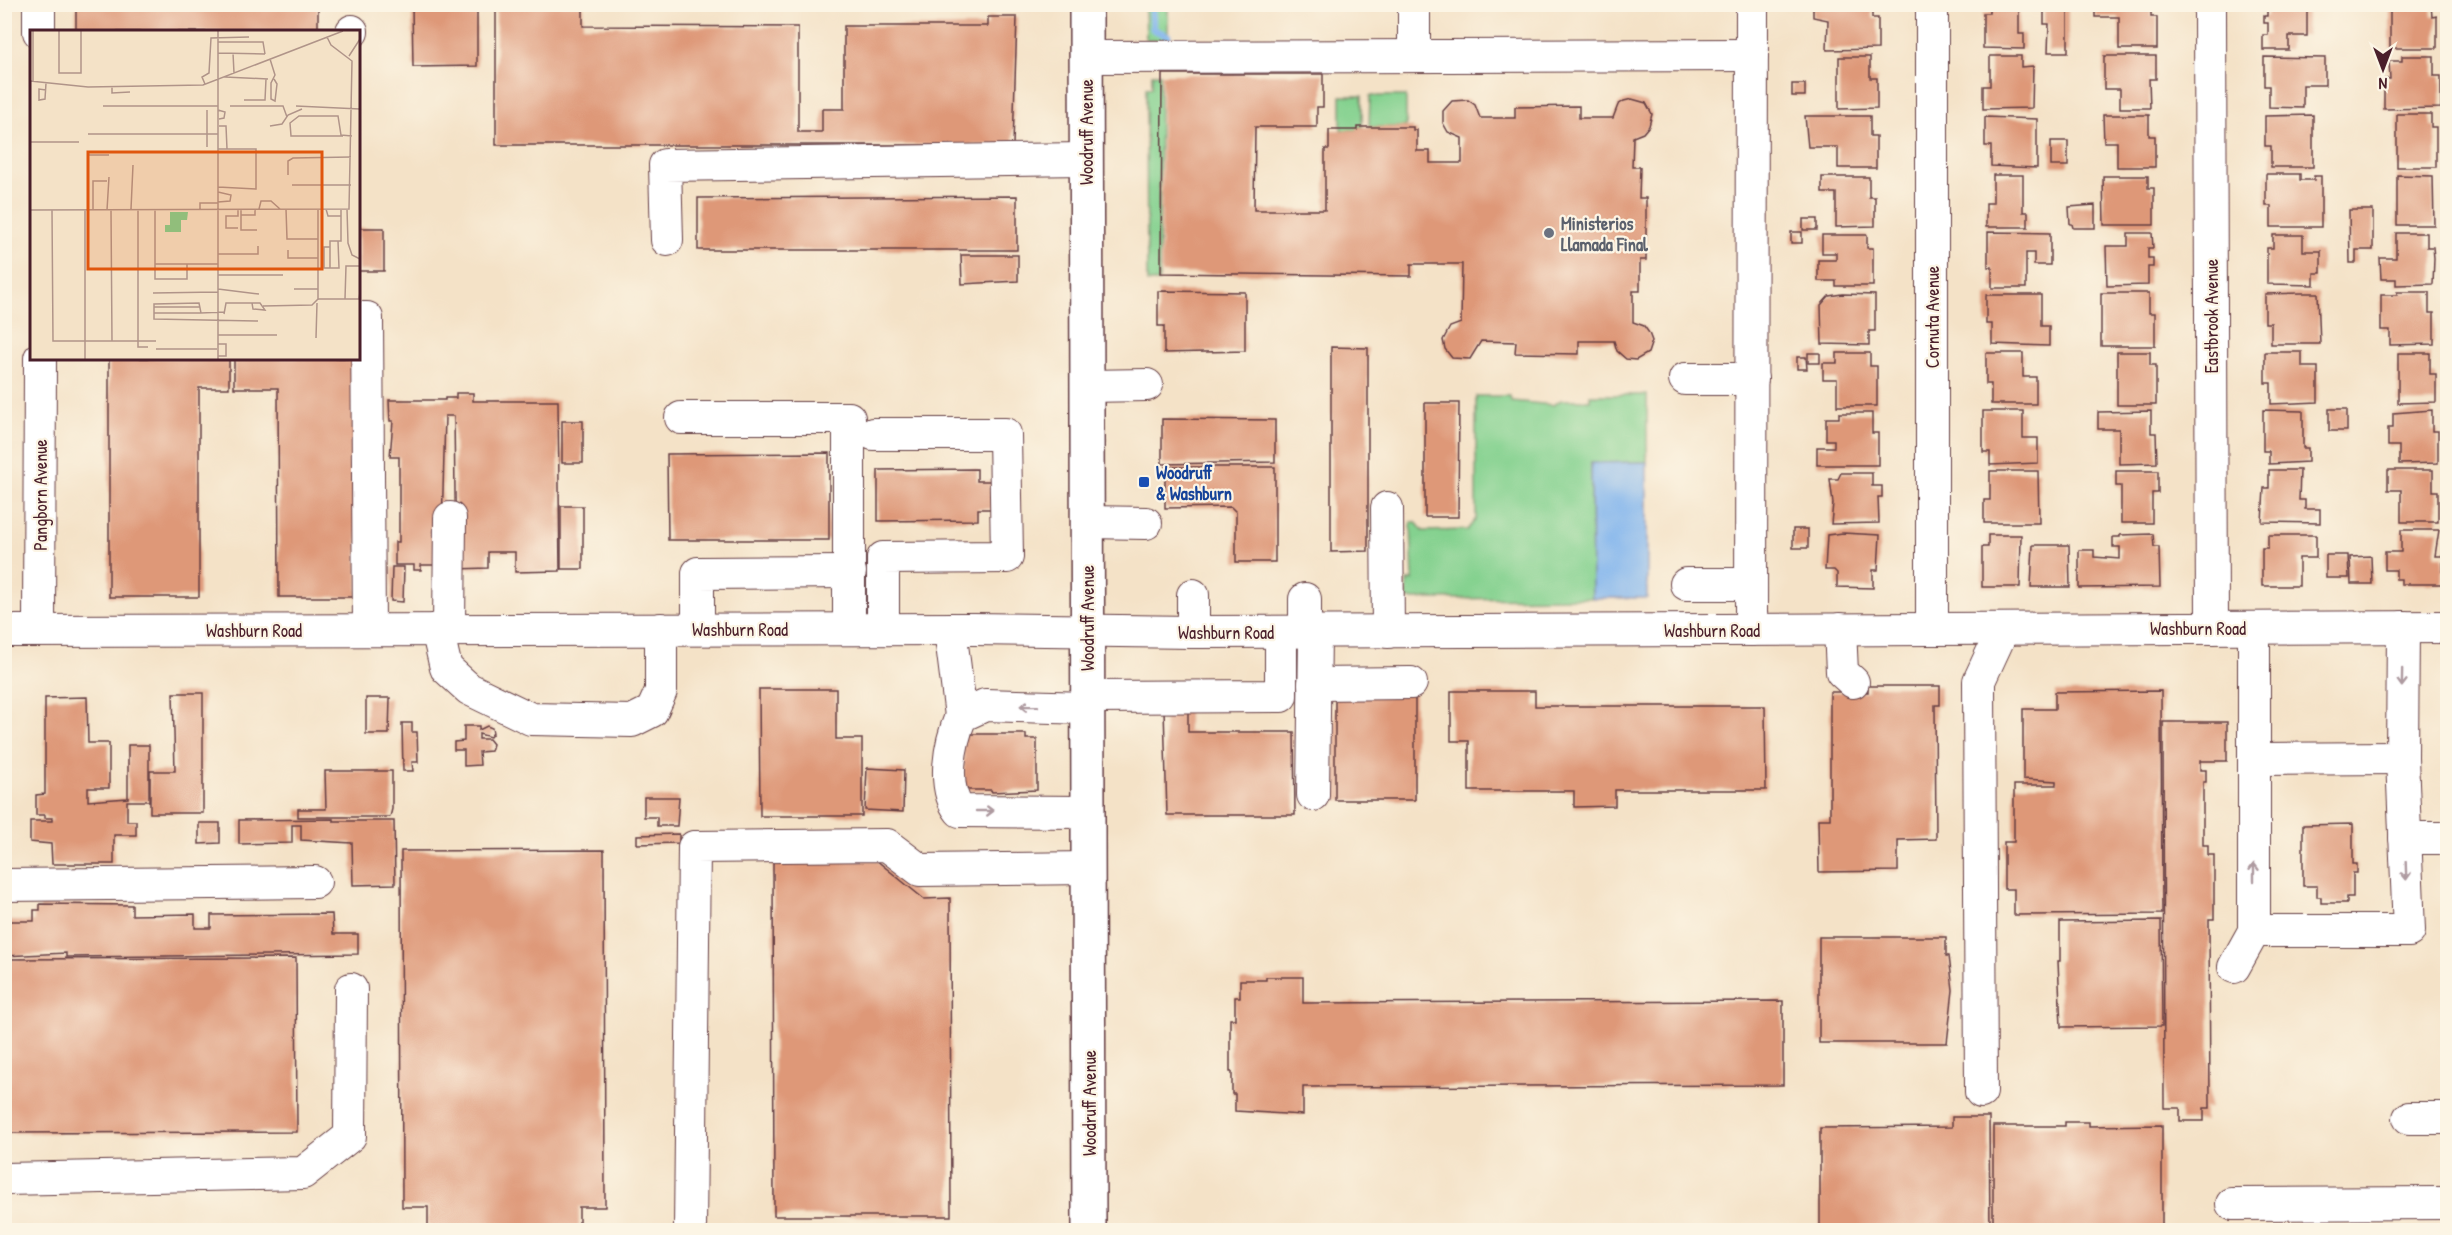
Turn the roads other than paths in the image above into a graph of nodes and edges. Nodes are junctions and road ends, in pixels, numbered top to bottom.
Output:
1 (39, 4) edge
2 (1086, 4) edge
3 (1414, 4) edge
4 (1752, 4) edge
5 (1932, 4) edge
6 (2210, 4) edge
7 (39, 30) edge
8 (1752, 55) junction
9 (1414, 56) junction
10 (1086, 57) junction
11 (1086, 159) junction
12 (667, 240) dead end
13 (360, 318) edge
14 (40, 360) edge
15 (1685, 379) dead end
16 (1752, 379) junction
17 (1147, 385) dead end
18 (1086, 386) junction
19 (681, 418) dead end
20 (873, 434) dead end
21 (1387, 508) dead end
22 (450, 518) dead end
23 (1087, 522) junction
24 (1146, 523) dead end
25 (850, 572) junction
26 (1686, 584) dead end
27 (1751, 584) junction
28 (1193, 596) dead end
29 (1305, 599) dead end
30 (2403, 627) junction
31 (2448, 627) edge
32 (849, 628) junction
33 (883, 628) junction
34 (950, 628) junction
35 (2212, 628) junction
36 (2254, 628) junction
37 (369, 629) junction
38 (443, 629) junction
39 (661, 629) junction
40 (698, 629) junction
41 (1840, 629) junction
42 (1932, 629) junction
43 (2003, 629) junction
44 (39, 630) junction
45 (1087, 630) junction
46 (1751, 630) junction
47 (4, 631) edge
48 (1193, 632) junction
49 (1300, 632) junction
50 (1388, 632) junction
51 (1853, 682) dead end
52 (1411, 683) dead end
53 (1314, 684) junction
54 (1281, 696) junction
55 (1087, 702) junction
56 (961, 716) junction
57 (1314, 717) junction
58 (2402, 758) junction
59 (2254, 759) junction
60 (1313, 795) dead end
61 (1088, 812) junction
62 (2405, 838) junction
63 (2448, 838) edge
64 (1088, 868) junction
65 (315, 882) dead end
66 (4, 885) edge
67 (2254, 931) junction
68 (2234, 968) dead end
69 (351, 989) dead end
70 (1981, 1092) dead end
71 (2409, 1118) dead end
72 (2448, 1118) edge
73 (4, 1179) edge
74 (2448, 1203) edge
75 (2232, 1204) dead end
76 (690, 1230) edge
77 (1089, 1230) edge

1 - 7 street
2 - 10 main road, Woodruff Avenue
3 - 9 street
4 - 8 street
5 - 42 street, Cornuta Avenue
6 - 35 street, Eastbrook Avenue
8 - 9 street
8 - 16 street
9 - 10 street
10 - 11 main road, Woodruff Avenue
11 - 12 street
11 - 18 main road, Woodruff Avenue
13 - 37 street
14 - 44 street, Pangborn Avenue
15 - 16 street
16 - 27 street
17 - 18 street
18 - 23 main road, Woodruff Avenue
19 - 25 street
20 - 33 street
21 - 50 street
22 - 38 street
23 - 24 street
23 - 45 main road, Woodruff Avenue
25 - 32 street
25 - 40 street
26 - 27 street
27 - 46 street
28 - 48 street
29 - 49 street
30 - 31 street, Washburn Road
30 - 36 street, Washburn Road
30 -> 58 street
32 - 33 street, Washburn Road
32 - 40 street, Washburn Road
33 - 34 street, Washburn Road
34 - 45 street, Washburn Road
34 - 56 street
35 - 36 street, Washburn Road
35 - 43 street, Washburn Road
36 - 59 street
37 - 38 street, Washburn Road
37 - 44 street, Washburn Road
38 - 39 street, Washburn Road
38 - 39 street
39 - 40 street, Washburn Road
41 - 42 street, Washburn Road
41 - 46 street, Washburn Road
41 - 51 street
42 - 43 street, Washburn Road
43 - 70 street
44 - 47 street, Washburn Road
45 - 48 street, Washburn Road
45 - 55 main road, Woodruff Avenue
46 - 50 street, Washburn Road
48 - 49 street, Washburn Road
49 - 50 street, Washburn Road
49 - 53 street
49 - 54 street
52 - 53 street
53 - 57 street
54 - 55 street
54 - 57 street
55 -> 56 street
55 - 61 main road, Woodruff Avenue
56 -> 61 street
57 - 60 street
58 - 59 street
58 - 62 street
67 -> 59 street
61 - 64 main road, Woodruff Avenue
62 - 63 street
62 -> 67 street
64 - 76 street
64 - 77 main road, Woodruff Avenue
65 - 66 street
67 - 68 street
69 - 73 street
71 - 72 street
74 - 75 street

